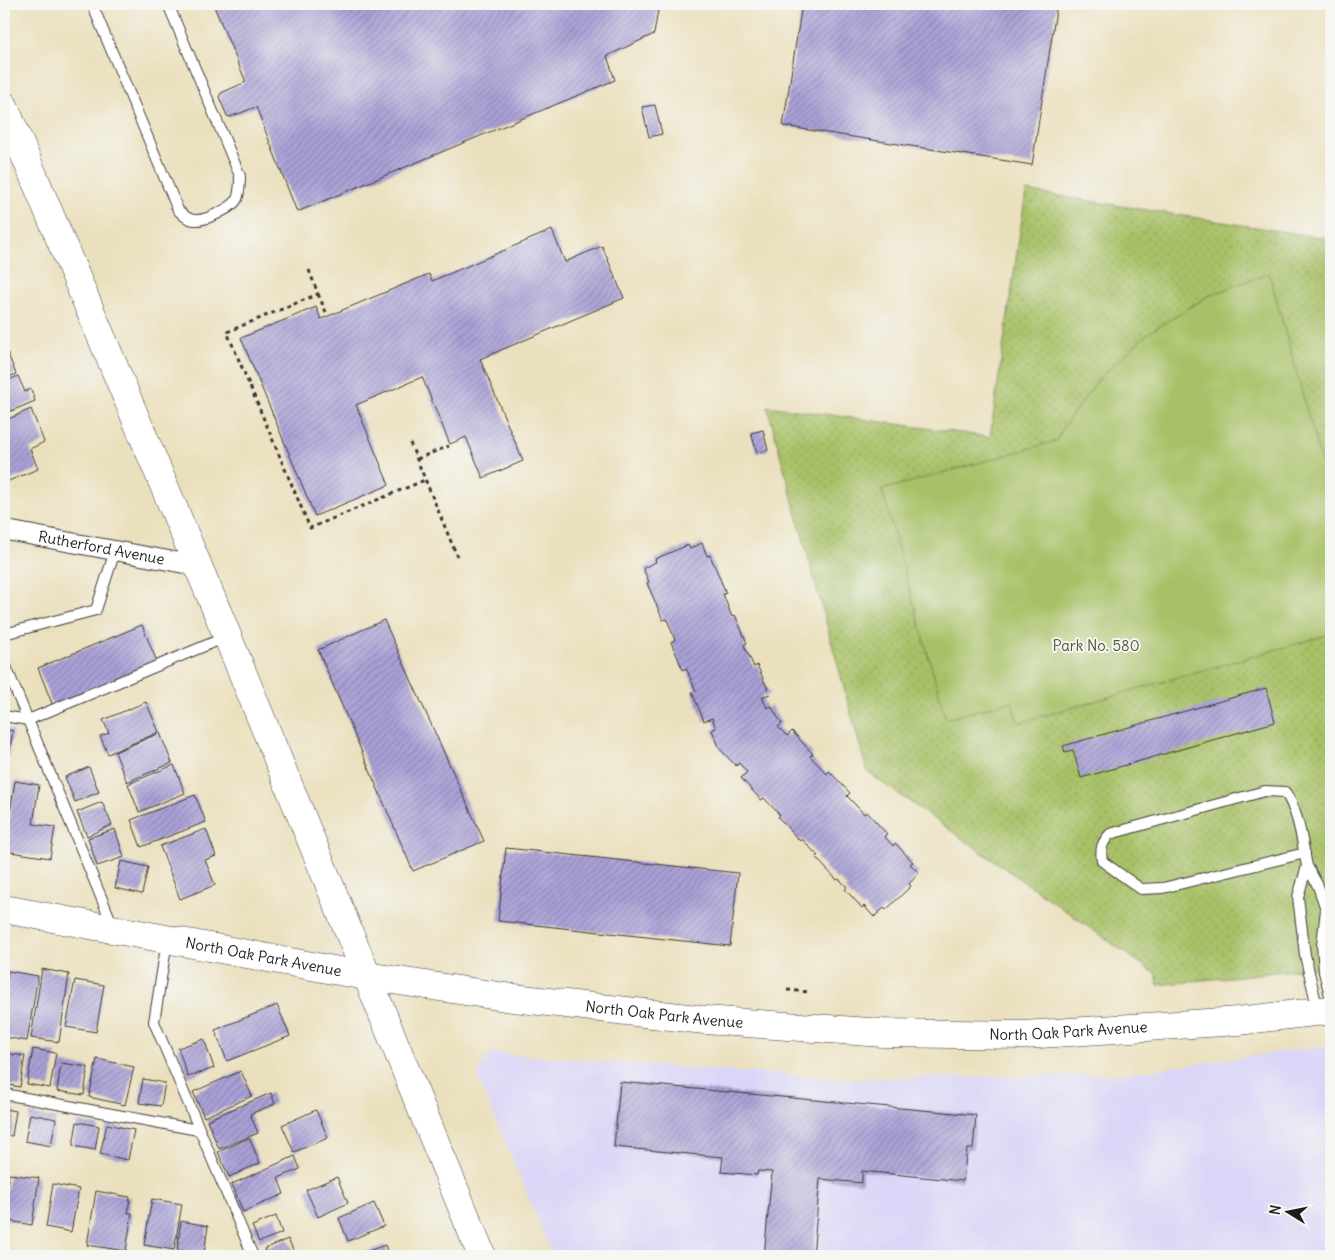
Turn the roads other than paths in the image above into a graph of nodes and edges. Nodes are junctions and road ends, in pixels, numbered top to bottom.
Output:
1 (92, 4) edge
2 (168, 4) edge
3 (4, 106) edge
4 (4, 530) edge
5 (115, 551) junction
6 (198, 566) junction
7 (4, 634) edge
8 (227, 637) junction
9 (4, 662) edge
10 (4, 716) edge
11 (28, 720) junction
12 (1305, 853) junction
13 (1308, 866) junction
14 (4, 909) edge
15 (114, 930) junction
16 (167, 939) junction
17 (366, 976) junction
18 (1327, 1007) edge
19 (4, 1094) edge
20 (198, 1130) junction
21 (253, 1256) edge
22 (482, 1256) edge

1 - 2 lane
3 - 6 street
4 - 5 street, Rutherford Avenue
5 - 6 street, Rutherford Avenue
5 - 7 lane
6 - 8 street
8 - 11 lane
8 - 17 street
9 - 11 lane
10 - 11 lane
11 - 15 lane
12 - 12 lane
12 - 13 lane
13 - 18 lane
13 - 18 lane
14 - 15 street, North Oak Park Avenue
15 - 16 street, North Oak Park Avenue
16 - 17 street, North Oak Park Avenue
16 - 20 lane
17 - 18 street, North Oak Park Avenue
17 - 22 street
19 - 20 lane
20 - 21 lane

